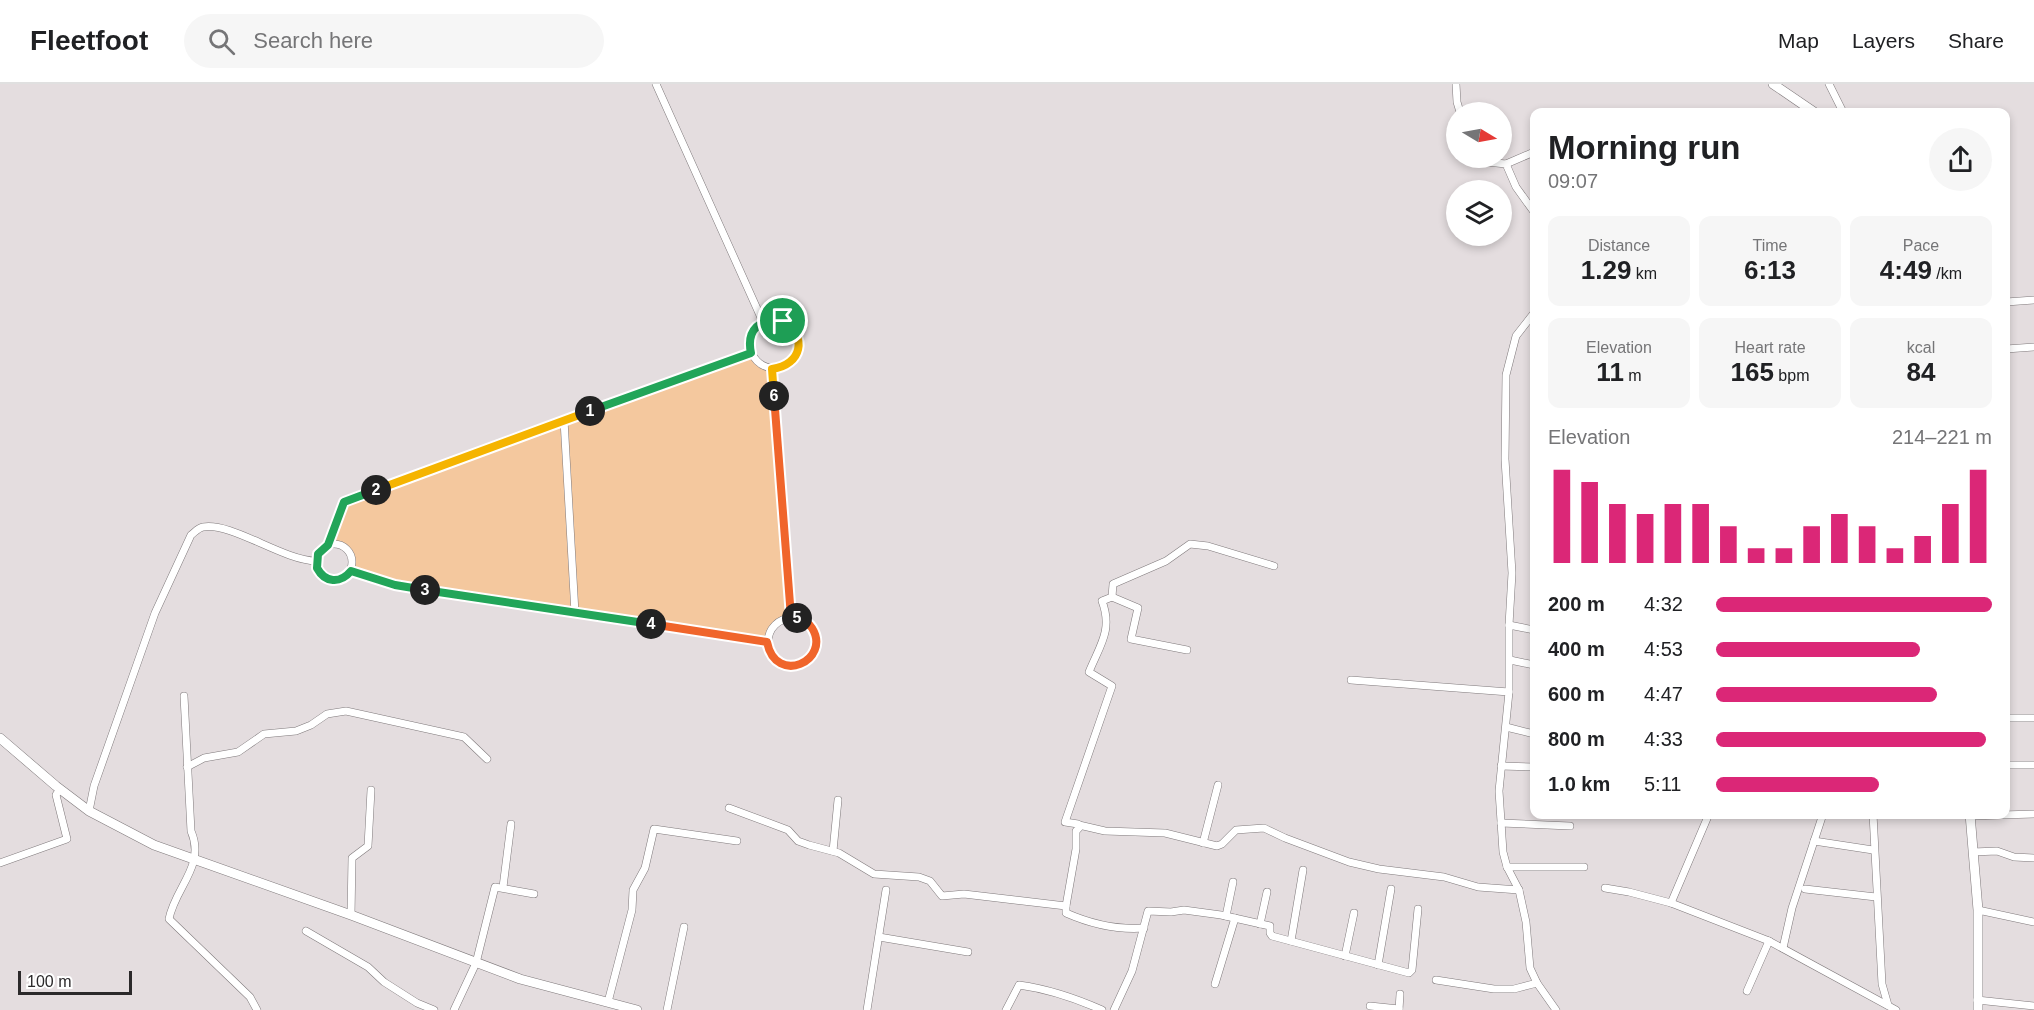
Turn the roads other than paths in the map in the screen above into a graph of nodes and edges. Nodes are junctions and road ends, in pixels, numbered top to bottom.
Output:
1 (656, 84) edge
2 (1456, 84) edge
3 (1773, 84) edge
4 (1829, 84) edge
5 (1457, 102) edge
6 (1808, 108) edge
7 (1841, 108) edge
8 (1530, 154) edge
9 (1512, 161) edge
10 (1508, 168) edge
11 (1530, 206) edge
12 (2034, 300) edge
13 (2010, 302) edge
14 (1530, 318) edge
15 (764, 322) junction
16 (2034, 347) edge
17 (2010, 349) edge
18 (751, 353) junction
19 (772, 369) junction
20 (564, 420) junction
21 (328, 545) junction
22 (316, 561) junction
23 (1274, 566) dead end
24 (351, 571) junction
25 (1112, 597) junction
26 (575, 613) junction
27 (791, 617) junction
28 (1509, 625) junction
29 (1530, 629) edge
30 (767, 642) junction
31 (1187, 650) dead end
32 (1510, 660) junction
33 (1530, 664) edge
34 (1351, 680) dead end
35 (1509, 692) junction
36 (184, 696) dead end
37 (2010, 717) edge
38 (2034, 718) edge
39 (1506, 727) junction
40 (1530, 733) edge
41 (0, 738) edge
42 (487, 759) dead end
43 (2010, 765) edge
44 (2034, 765) edge
45 (187, 766) junction
46 (1501, 766) junction
47 (1530, 767) edge
48 (1218, 785) dead end
49 (60, 789) junction
50 (371, 790) dead end
51 (838, 800) dead end
52 (729, 808) dead end
53 (89, 811) junction
54 (2010, 814) edge
55 (2034, 814) edge
56 (1707, 819) edge
57 (1821, 819) edge
58 (1873, 819) edge
59 (1970, 819) edge
60 (1501, 823) junction
61 (511, 824) dead end
62 (1079, 825) junction
63 (1570, 826) dead end
64 (737, 841) dead end
65 (1814, 841) junction
66 (1203, 843) junction
67 (1873, 850) junction
68 (832, 851) junction
69 (1973, 852) junction
70 (2034, 858) edge
71 (196, 859) junction
72 (0, 863) edge
73 (1507, 867) junction
74 (1584, 867) dead end
75 (1303, 870) dead end
76 (1233, 882) dead end
77 (503, 888) junction
78 (1605, 888) dead end
79 (1391, 889) dead end
80 (1805, 889) dead end
81 (886, 890) dead end
82 (1519, 890) junction
83 (1267, 892) dead end
84 (534, 894) dead end
85 (1876, 897) junction
86 (1671, 903) junction
87 (1066, 906) junction
88 (1418, 909) dead end
89 (1978, 910) junction
90 (1354, 913) dead end
91 (351, 915) junction
92 (1226, 916) junction
93 (1235, 918) junction
94 (2034, 922) edge
95 (1260, 924) junction
96 (684, 927) dead end
97 (1144, 928) junction
98 (306, 931) dead end
99 (879, 936) junction
100 (1291, 941) junction
101 (1768, 941) junction
102 (1783, 948) junction
103 (968, 952) dead end
104 (1345, 956) junction
105 (476, 963) junction
106 (1378, 965) junction
107 (1436, 980) dead end
108 (1537, 983) junction
109 (1215, 984) dead end
110 (1747, 991) dead end
111 (1400, 994) dead end
112 (608, 1002) junction
113 (1888, 1005) junction
114 (1977, 1005) edge
115 (1370, 1006) dead end
116 (2034, 1006) edge
117 (1399, 1009) edge
118 (257, 1010) edge
119 (434, 1010) edge
120 (454, 1010) edge
121 (637, 1010) edge
122 (667, 1010) edge
123 (867, 1010) edge
124 (1006, 1010) edge
125 (1102, 1010) edge
126 (1114, 1010) edge
127 (1556, 1010) edge
128 (1896, 1010) edge

1 - 15 street
2 - 5 street
3 - 6 main road
4 - 7 street
8 - 9 street
10 - 11 street
12 - 13 street
14 - 28 street
15 - 18 street
15 - 19 street
16 - 17 street
18 - 19 street
18 - 20 street
19 - 27 street
20 - 21 street
20 - 26 street
21 - 22 street
21 - 24 street
22 - 24 street
22 - 53 street
23 - 25 street
24 - 26 street
25 - 31 street
25 - 62 street
26 - 30 street
27 - 30 street
27 - 30 street
28 - 29 street
28 - 32 street
32 - 33 street
32 - 35 street
34 - 35 street
35 - 39 street
36 - 45 street
37 - 38 street
39 - 40 street
39 - 46 street
41 - 49 main road
42 - 45 street
43 - 44 street
45 - 71 street
46 - 47 street
46 - 60 street
48 - 66 street
49 - 53 main road
49 - 72 street
50 - 91 street
51 - 68 street
52 - 68 street
53 - 71 main road
54 - 55 street
56 - 86 street
57 - 65 street
58 - 67 street
59 - 69 main road
60 - 63 street
60 - 73 street
61 - 77 street
62 - 66 street
62 - 87 street
64 - 112 street
65 - 67 street
65 - 102 street
66 - 82 street
67 - 85 street
68 - 87 street
69 - 70 street
69 - 89 main road
71 - 91 main road
71 - 118 street
73 - 74 street
73 - 82 street
75 - 100 street
76 - 92 street
77 - 84 street
77 - 105 street
78 - 86 street
79 - 106 street
80 - 85 street
81 - 99 street
82 - 108 street
83 - 95 street
85 - 113 street
86 - 101 street
87 - 97 street
88 - 106 street
89 - 94 street
89 - 114 main road
90 - 104 street
91 - 105 main road
92 - 93 street
92 - 97 street
93 - 95 street
93 - 109 street
95 - 100 street
96 - 122 street
97 - 126 street
98 - 119 street
99 - 103 street
99 - 123 street
100 - 104 street
101 - 102 street
101 - 110 street
102 - 113 street
104 - 106 street
105 - 112 main road
105 - 120 street
107 - 108 street
108 - 127 street
111 - 117 street
112 - 121 main road
113 - 128 street
114 - 116 street
115 - 117 street
124 - 125 street

